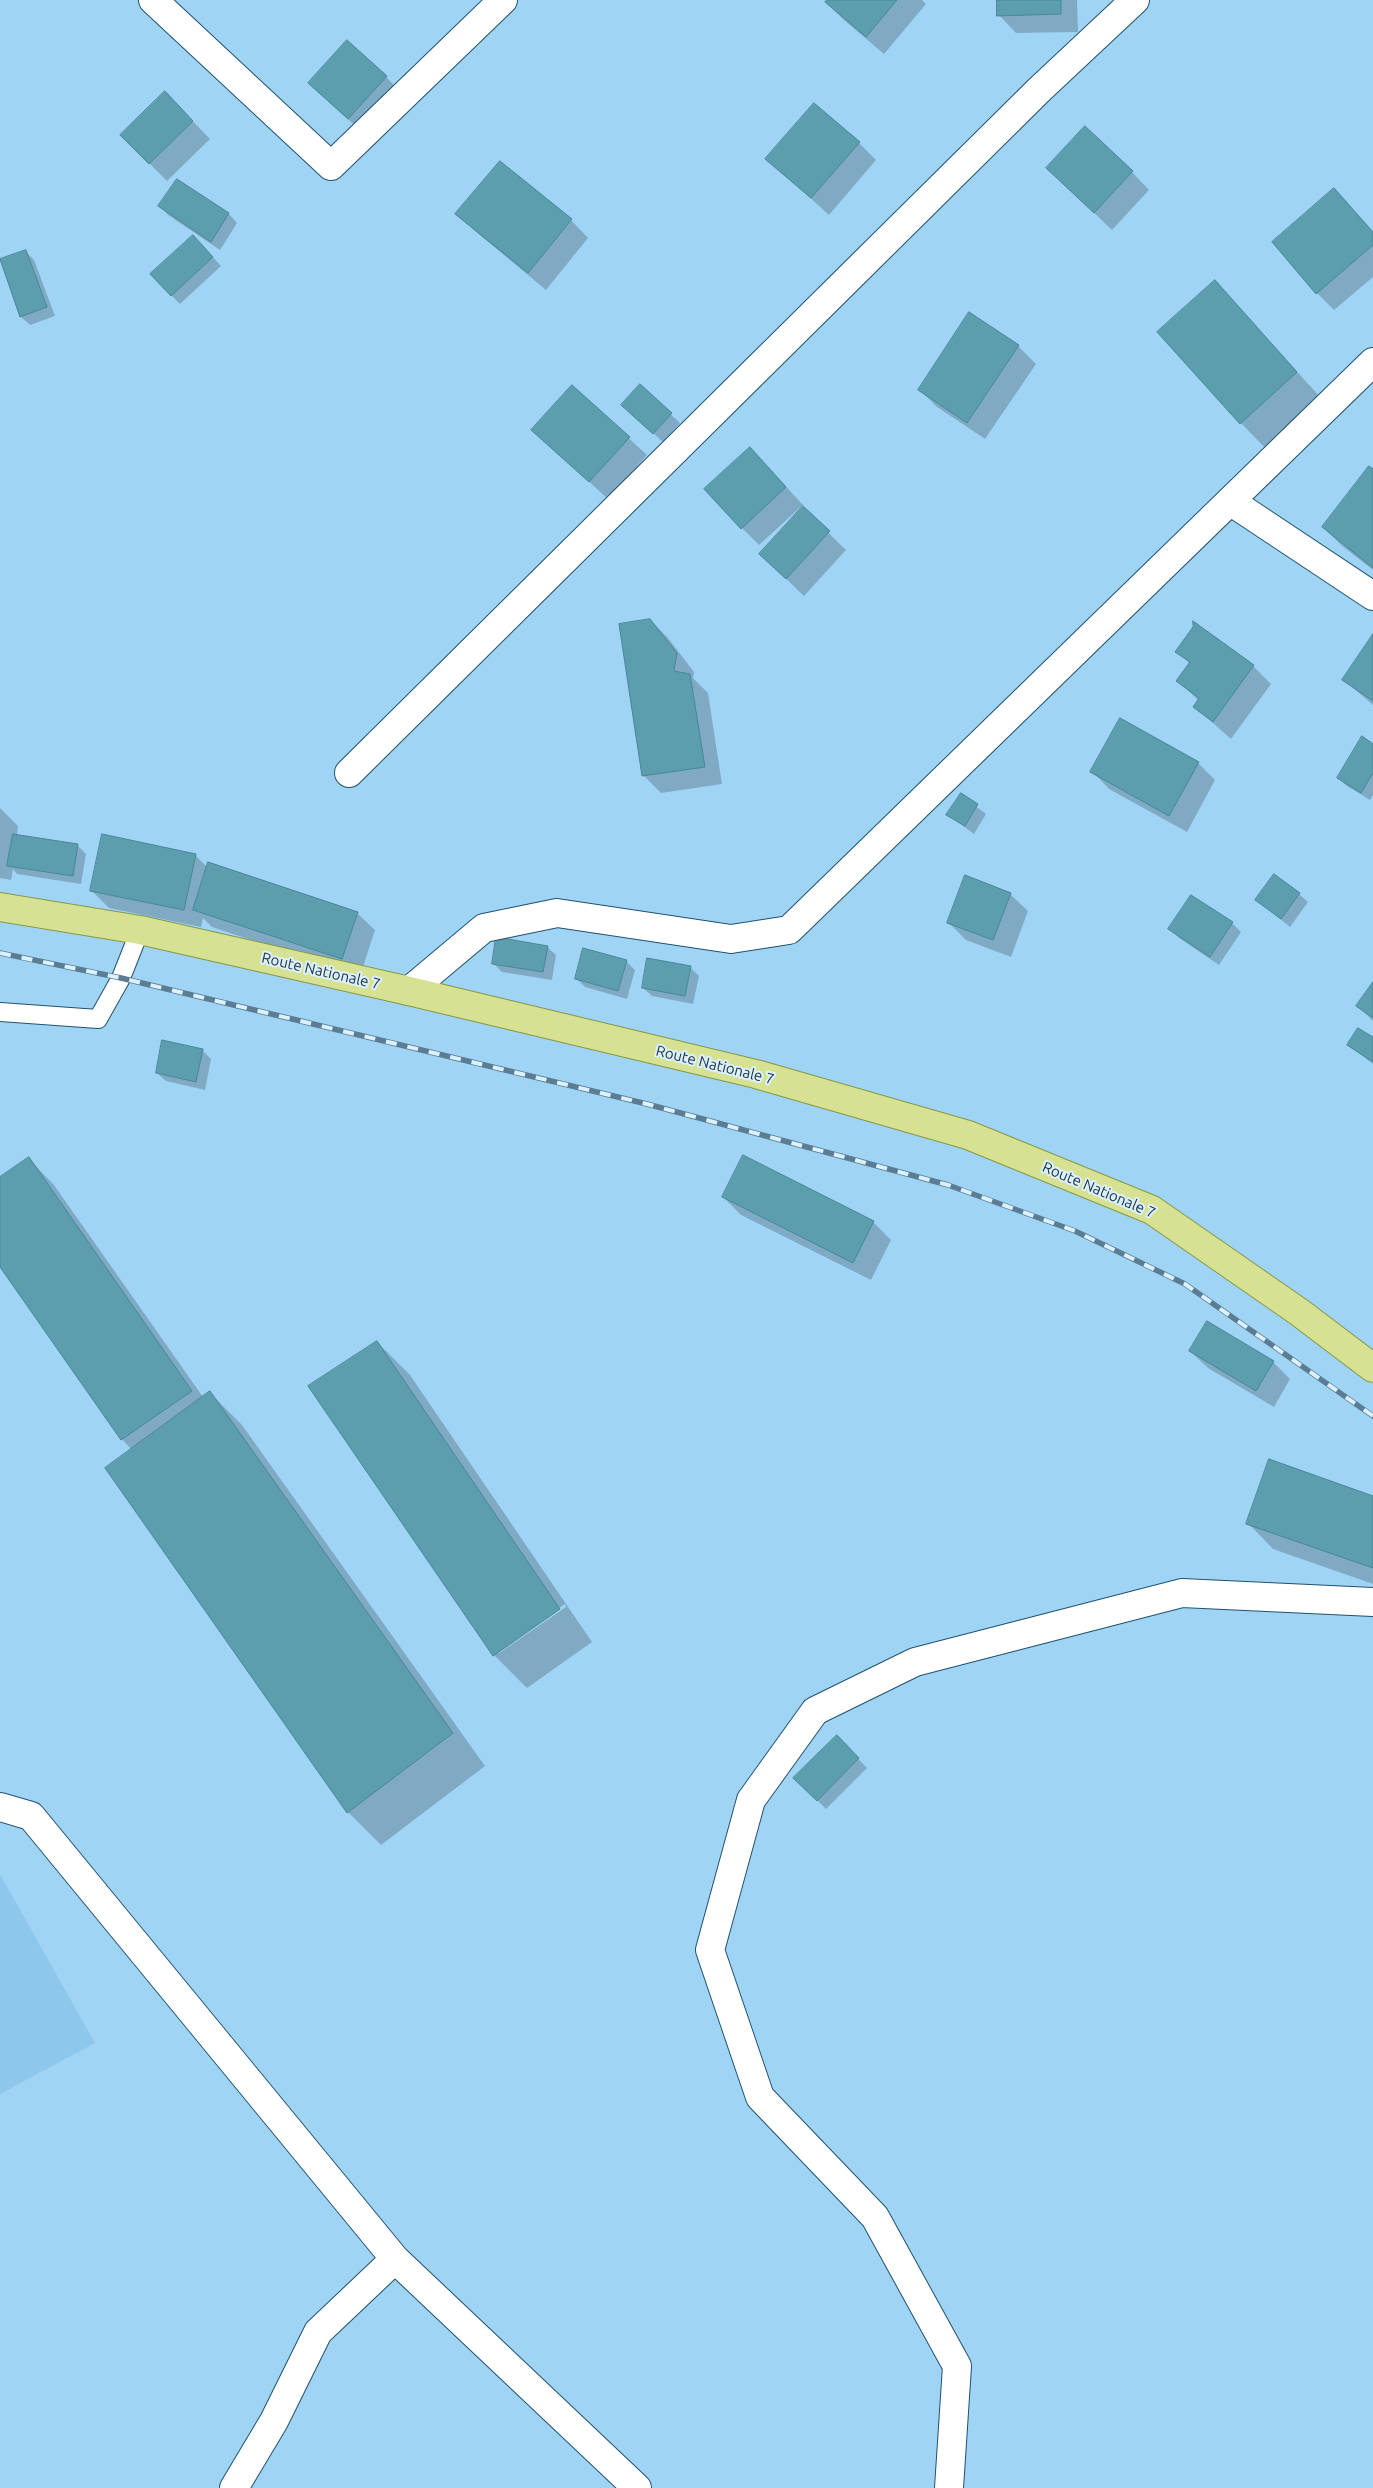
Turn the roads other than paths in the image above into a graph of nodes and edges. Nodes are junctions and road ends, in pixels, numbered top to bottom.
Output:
1 (153, 0) edge
2 (502, 0) edge
3 (1135, 0) edge
4 (1373, 362) edge
5 (1230, 500) junction
6 (1373, 596) edge
7 (349, 773) dead end
8 (0, 907) edge
9 (140, 930) junction
10 (409, 991) junction
11 (0, 1012) edge
12 (1373, 1368) edge
13 (1373, 1602) edge
14 (0, 1807) edge
15 (395, 2259) junction
16 (234, 2488) edge
17 (637, 2488) edge
18 (949, 2488) edge

1 - 2 street
3 - 7 street
4 - 5 street
5 - 6 street
5 - 10 street
8 - 9 main road, Route Nationale 7
9 - 10 main road, Route Nationale 7
9 - 11 lane
10 - 12 main road, Route Nationale 7
13 - 18 street
14 - 15 street
15 - 16 street
15 - 17 street

